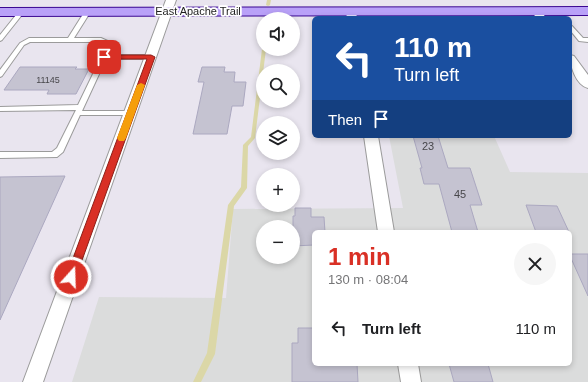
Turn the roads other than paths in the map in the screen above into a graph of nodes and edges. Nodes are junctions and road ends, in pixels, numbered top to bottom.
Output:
1 (170, 6) edge
2 (88, 11) junction
3 (588, 11) edge
4 (0, 12) edge
5 (22, 12) junction
6 (351, 15) edge
7 (422, 15) edge
8 (539, 15) edge
9 (561, 15) edge
10 (572, 32) edge
11 (0, 39) edge
12 (70, 40) junction
13 (588, 40) edge
14 (104, 57) junction
15 (151, 57) junction
16 (572, 62) edge
17 (0, 75) edge
18 (588, 84) edge
19 (0, 109) edge
20 (79, 110) junction
21 (131, 113) junction
22 (371, 138) edge
23 (0, 155) edge
24 (386, 230) edge
25 (408, 366) edge
26 (32, 382) edge
27 (411, 382) edge

1 - 2 main road, East Apache Trail
1 - 6 main road, East Apache Trail
1 - 15 street
2 - 5 main road, East Apache Trail
2 - 12 lane
3 - 9 main road, East Apache Trail
4 - 5 main road, East Apache Trail
5 - 11 lane
6 - 7 main road, East Apache Trail
7 - 8 main road, East Apache Trail
8 - 9 main road, East Apache Trail
10 - 13 lane
12 - 14 lane
12 - 17 lane
14 - 15 lane
14 - 20 lane
15 - 21 street
16 - 18 street
19 - 20 lane
20 - 21 lane
20 - 23 lane
21 - 26 street
22 - 24 street
25 - 27 street

